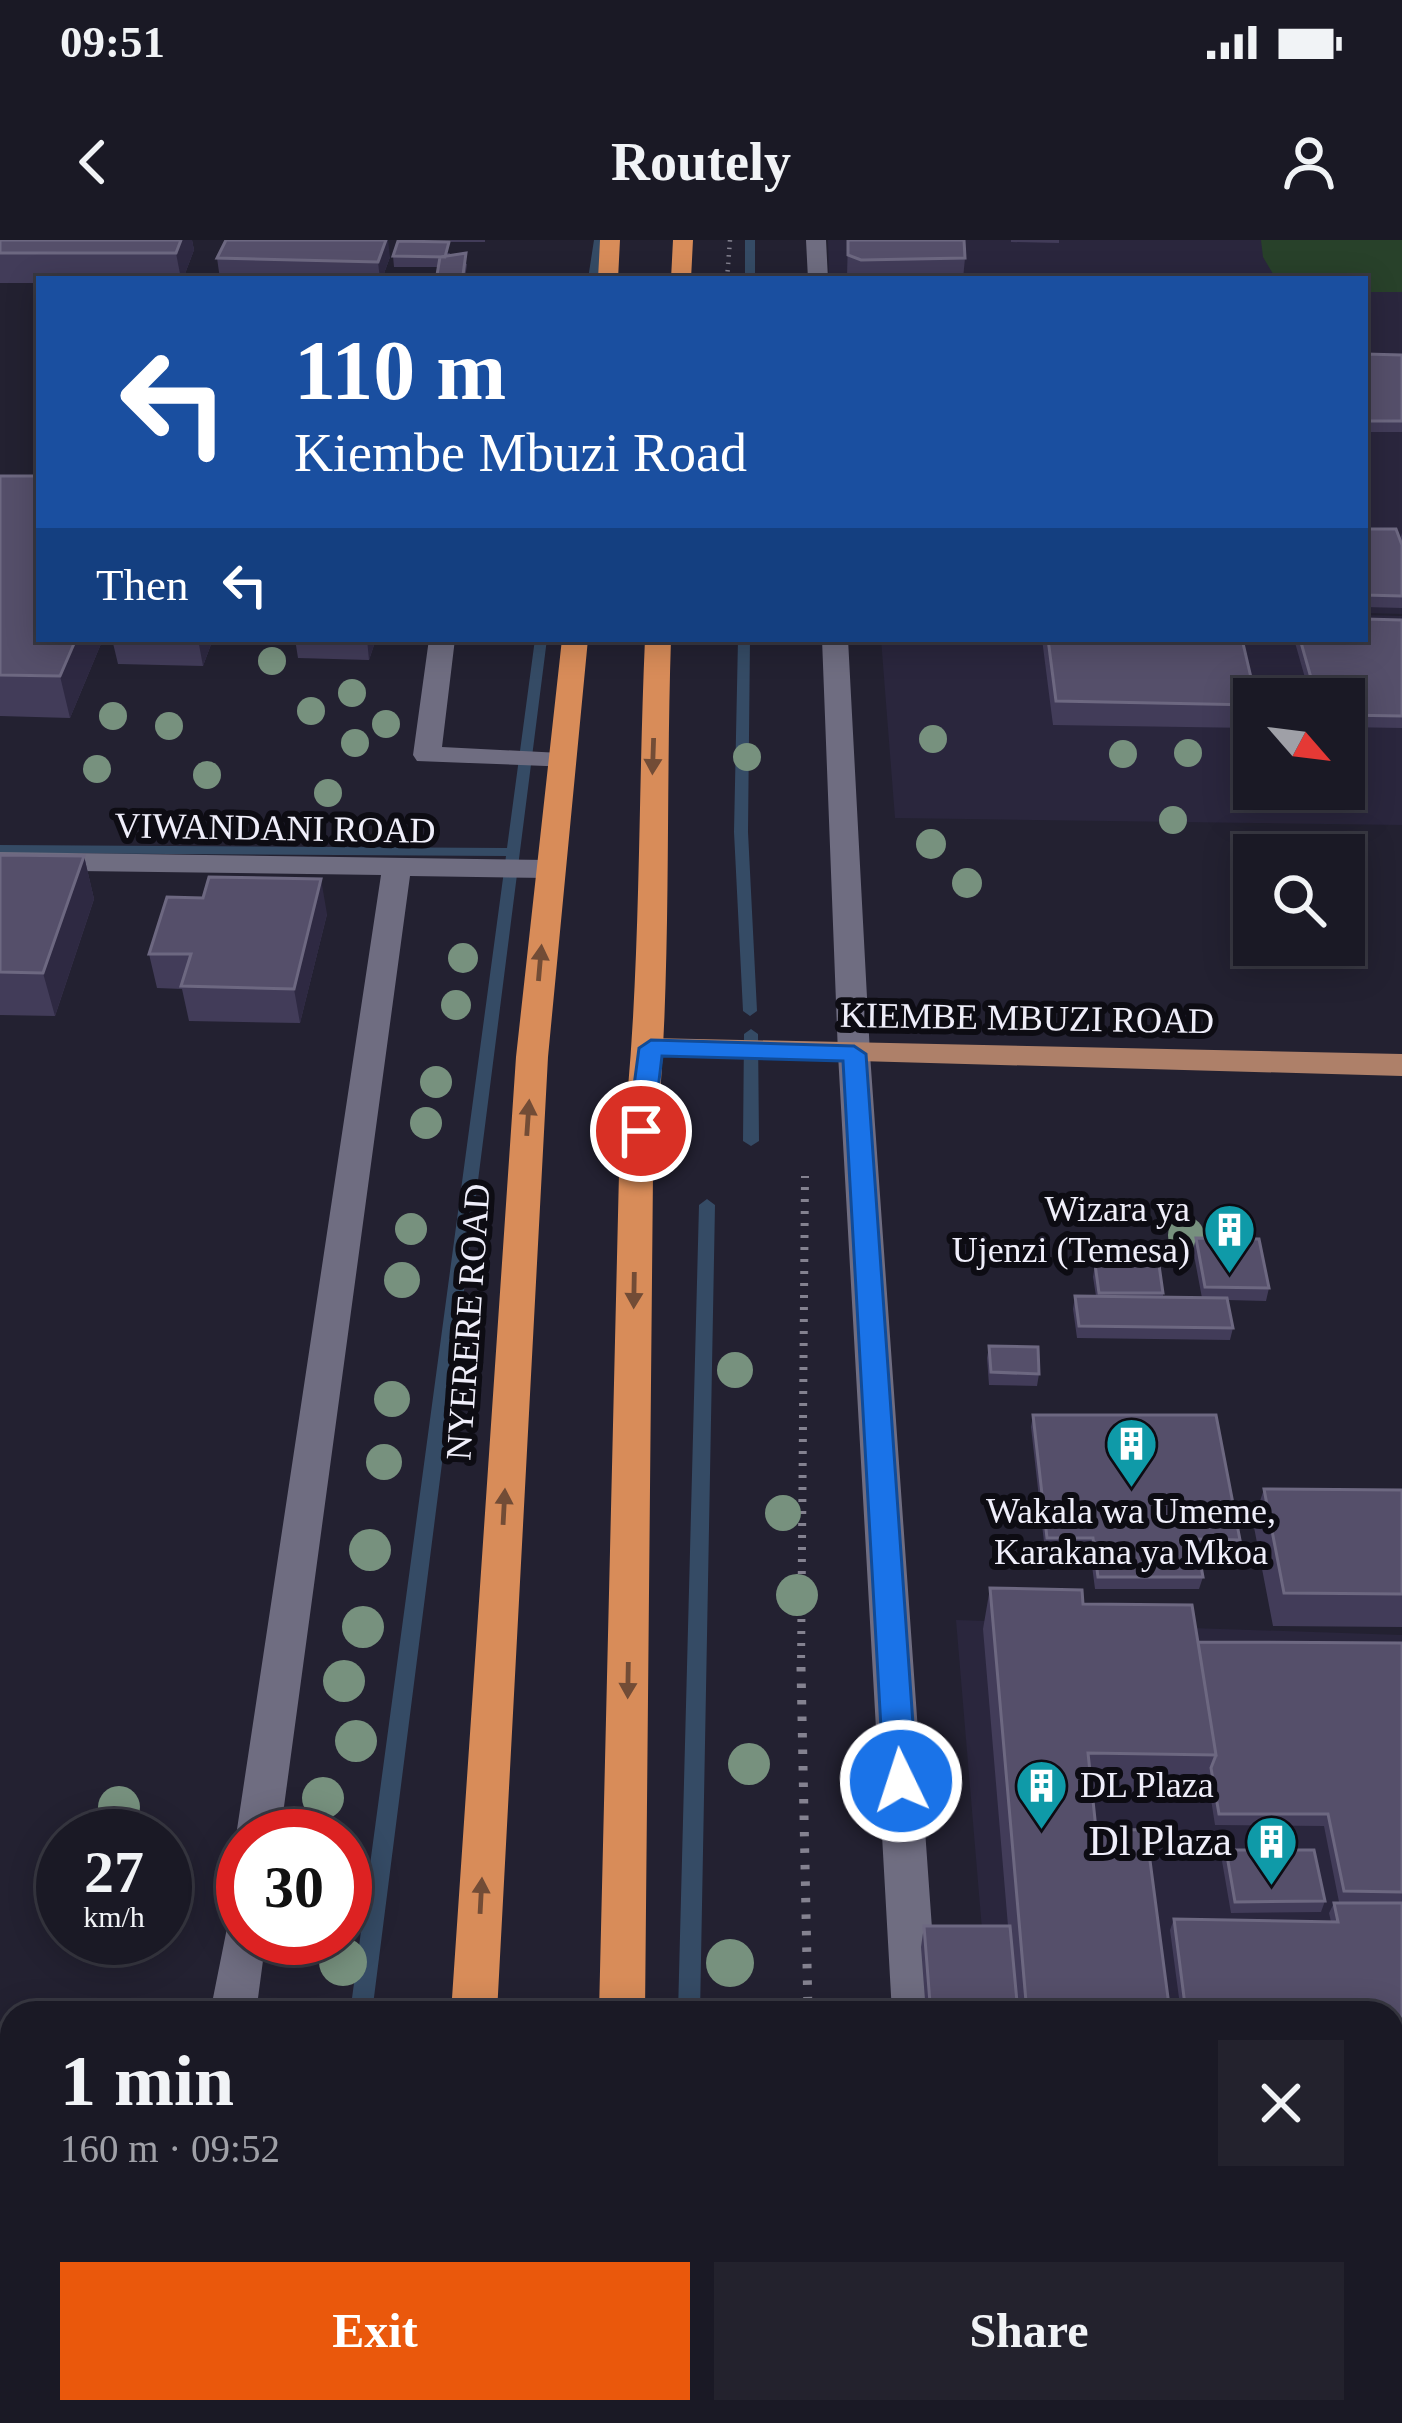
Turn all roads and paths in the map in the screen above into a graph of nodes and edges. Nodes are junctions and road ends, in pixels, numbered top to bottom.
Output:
1 (610, 240) edge
2 (683, 240) edge
3 (730, 240) edge
4 (816, 240) edge
5 (608, 276) edge
6 (680, 276) edge
7 (727, 276) edge
8 (818, 276) edge
9 (442, 642) edge
10 (575, 642) edge
11 (658, 642) edge
12 (835, 642) edge
13 (561, 761) junction
14 (0, 862) edge
15 (549, 869) junction
16 (396, 870) junction
17 (651, 1048) junction
18 (854, 1054) junction
19 (1402, 1065) edge
20 (805, 1176) dead end
21 (262, 1809) edge
22 (240, 1965) edge
23 (235, 2001) edge
24 (475, 2001) edge
25 (622, 2001) edge
26 (808, 2001) edge
27 (915, 2001) edge

1 - 5 highway
2 - 6 highway
3 - 7 path
4 - 8 street
9 - 13 street
10 - 13 highway, NYERERE ROAD
11 -> 17 highway
12 - 18 street
13 - 15 highway, NYERERE ROAD
14 - 16 street, VIWANDANI ROAD
15 - 16 street, VIWANDANI ROAD
24 -> 15 highway, NYERERE ROAD
16 - 21 street
17 - 18 main road, KIEMBE MBUZI ROAD
17 -> 25 highway
18 - 19 main road, KIEMBE MBUZI ROAD
18 - 27 street
20 - 26 path
22 - 23 street

